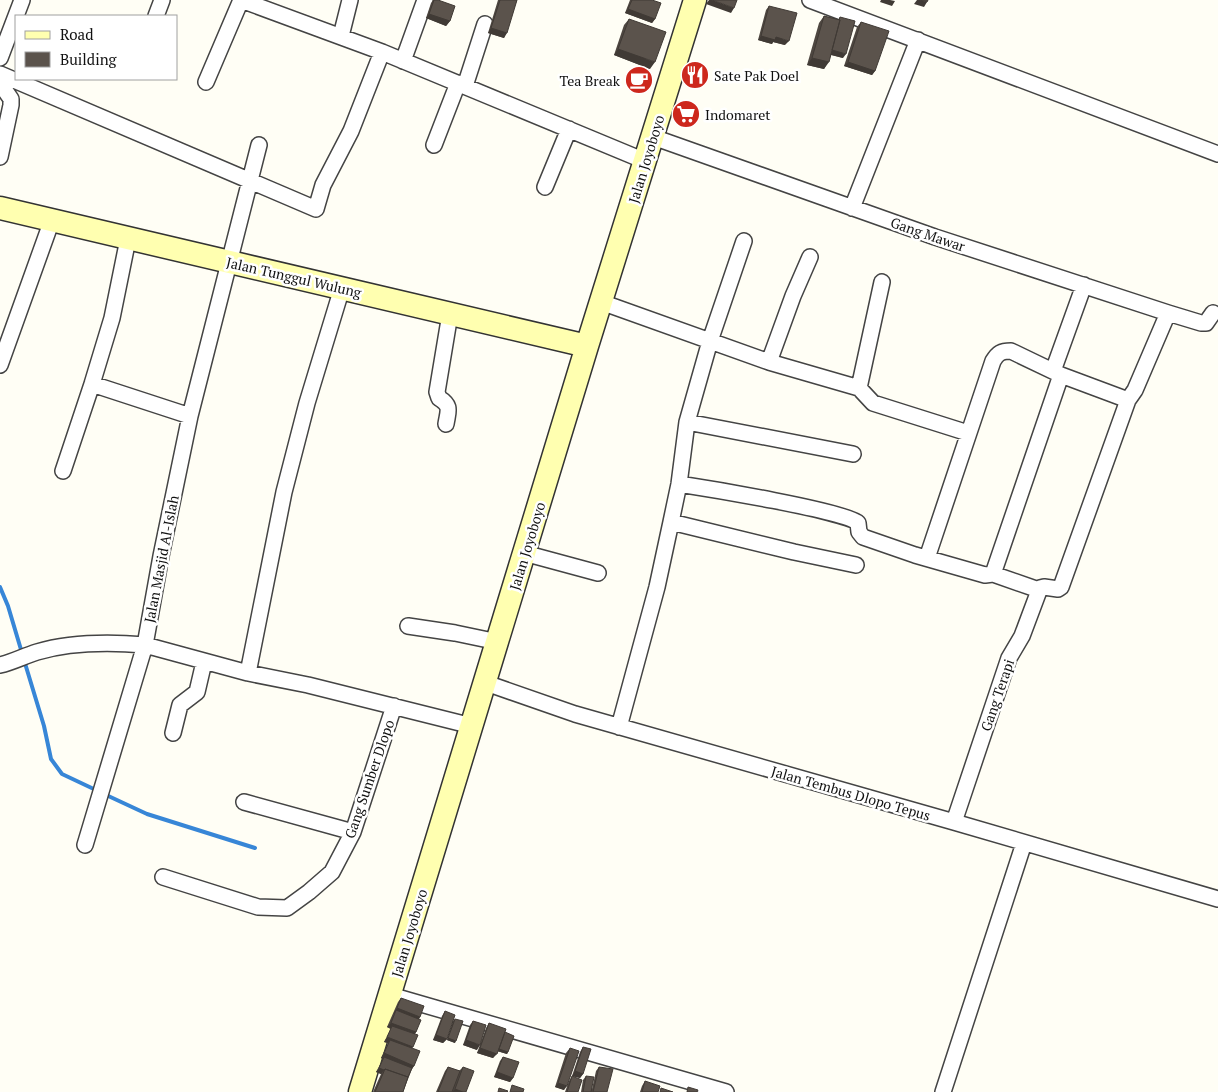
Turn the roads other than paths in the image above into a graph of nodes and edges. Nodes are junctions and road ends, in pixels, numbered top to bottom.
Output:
1 (22, 0) edge
2 (162, 0) edge
3 (241, 0) edge
4 (350, 0) edge
5 (425, 0) edge
6 (695, 0) edge
7 (810, 0) edge
8 (16, 15) edge
9 (156, 15) edge
10 (15, 18) edge
11 (485, 24) dead end
12 (340, 36) junction
13 (918, 40) junction
14 (382, 52) junction
15 (0, 58) edge
16 (404, 61) junction
17 (0, 74) edge
18 (206, 82) dead end
19 (0, 84) edge
20 (461, 85) junction
21 (569, 129) junction
22 (652, 138) junction
23 (259, 145) dead end
24 (434, 145) dead end
25 (1218, 154) edge
26 (0, 157) edge
27 (646, 161) junction
28 (250, 181) junction
29 (545, 187) dead end
30 (0, 208) edge
31 (852, 208) junction
32 (52, 220) junction
33 (128, 239) junction
34 (744, 241) dead end
35 (810, 257) dead end
36 (229, 262) junction
37 (882, 282) dead end
38 (1084, 285) junction
39 (342, 288) junction
40 (601, 302) junction
41 (1168, 313) junction
42 (450, 314) junction
43 (1209, 318) dead end
44 (710, 341) junction
45 (588, 346) junction
46 (769, 362) junction
47 (0, 365) edge
48 (1057, 373) junction
49 (92, 384) junction
50 (860, 388) junction
51 (1128, 400) junction
52 (190, 416) junction
53 (687, 422) junction
54 (446, 424) dead end
55 (968, 433) junction
56 (853, 454) dead end
57 (63, 471) dead end
58 (679, 484) junction
59 (671, 522) junction
60 (524, 553) junction
61 (927, 558) junction
62 (856, 565) dead end
63 (598, 573) dead end
64 (993, 574) junction
65 (1039, 590) junction
66 (408, 626) dead end
67 (498, 642) junction
68 (145, 645) junction
69 (204, 662) junction
70 (0, 665) edge
71 (248, 672) junction
72 (486, 683) junction
73 (394, 706) junction
74 (472, 726) junction
75 (619, 727) junction
76 (173, 734) dead end
77 (244, 802) dead end
78 (954, 822) junction
79 (353, 832) junction
80 (1024, 843) junction
81 (86, 845) dead end
82 (163, 877) dead end
83 (1218, 900) edge
84 (390, 995) junction
85 (360, 1092) edge
86 (726, 1092) edge
87 (943, 1092) edge

1 - 8 street
2 - 9 street
3 - 12 street
3 - 18 street
4 - 12 street
5 - 16 street
6 - 22 main road, Jalan Joyoboyo
7 - 13 street
10 - 15 street
11 - 20 street
12 - 14 street
13 - 25 street
13 - 31 street
14 - 16 street
14 - 28 street
16 - 20 street
17 - 28 street
19 - 26 street
20 - 21 street
20 - 24 street
21 - 27 street
21 - 29 street
22 - 27 main road, Jalan Joyoboyo
22 - 31 street, Gang Mawar
23 - 28 street, Jalan Masjid Al-Islah
27 - 40 main road, Jalan Joyoboyo
28 - 36 street, Jalan Masjid Al-Islah
30 - 32 main road, Jalan Tunggul Wulung
31 - 38 street, Gang Mawar
32 - 33 main road, Jalan Tunggul Wulung
32 - 47 street
33 - 36 main road, Jalan Tunggul Wulung
33 - 49 street
34 - 44 street
35 - 46 street
36 - 39 main road, Jalan Tunggul Wulung
36 - 52 street, Jalan Masjid Al-Islah
37 - 50 street
38 - 41 street, Gang Mawar
38 - 48 street
39 - 42 main road, Jalan Tunggul Wulung
39 - 71 street
40 - 44 street
40 - 45 main road, Jalan Joyoboyo
41 - 43 street, Gang Mawar
41 - 51 street
42 - 45 main road, Jalan Tunggul Wulung
42 - 54 street
44 - 46 street
44 - 53 street
45 - 60 main road, Jalan Joyoboyo
46 - 50 street
48 - 51 street
48 - 55 street
48 - 64 street
49 - 52 street
49 - 57 street
50 - 55 street
51 - 65 street
52 - 68 street, Jalan Masjid Al-Islah
53 - 56 street
53 - 58 street
55 - 61 street
58 - 59 street
58 - 61 street
59 - 62 street
59 - 75 street
60 - 63 street
60 - 67 main road, Jalan Joyoboyo
61 - 64 street
64 - 65 street
65 - 78 street, Gang Terapi
66 - 67 street
67 - 72 main road, Jalan Joyoboyo
68 - 69 street
68 - 70 street
68 - 81 street, Jalan Masjid Al-Islah
69 - 71 street
69 - 76 street
71 - 73 street
72 - 74 main road, Jalan Joyoboyo
72 - 75 street, Jalan Tembus Dlopo Tepus
73 - 74 street
73 - 79 street, Gang Sumber Dlopo
74 - 84 main road, Jalan Joyoboyo
75 - 78 street, Jalan Tembus Dlopo Tepus
77 - 79 street
78 - 80 street, Jalan Tembus Dlopo Tepus
79 - 82 street, Gang Sumber Dlopo
80 - 83 street, Jalan Tembus Dlopo Tepus
80 - 87 street
84 - 85 main road, Jalan Joyoboyo
84 - 86 street

